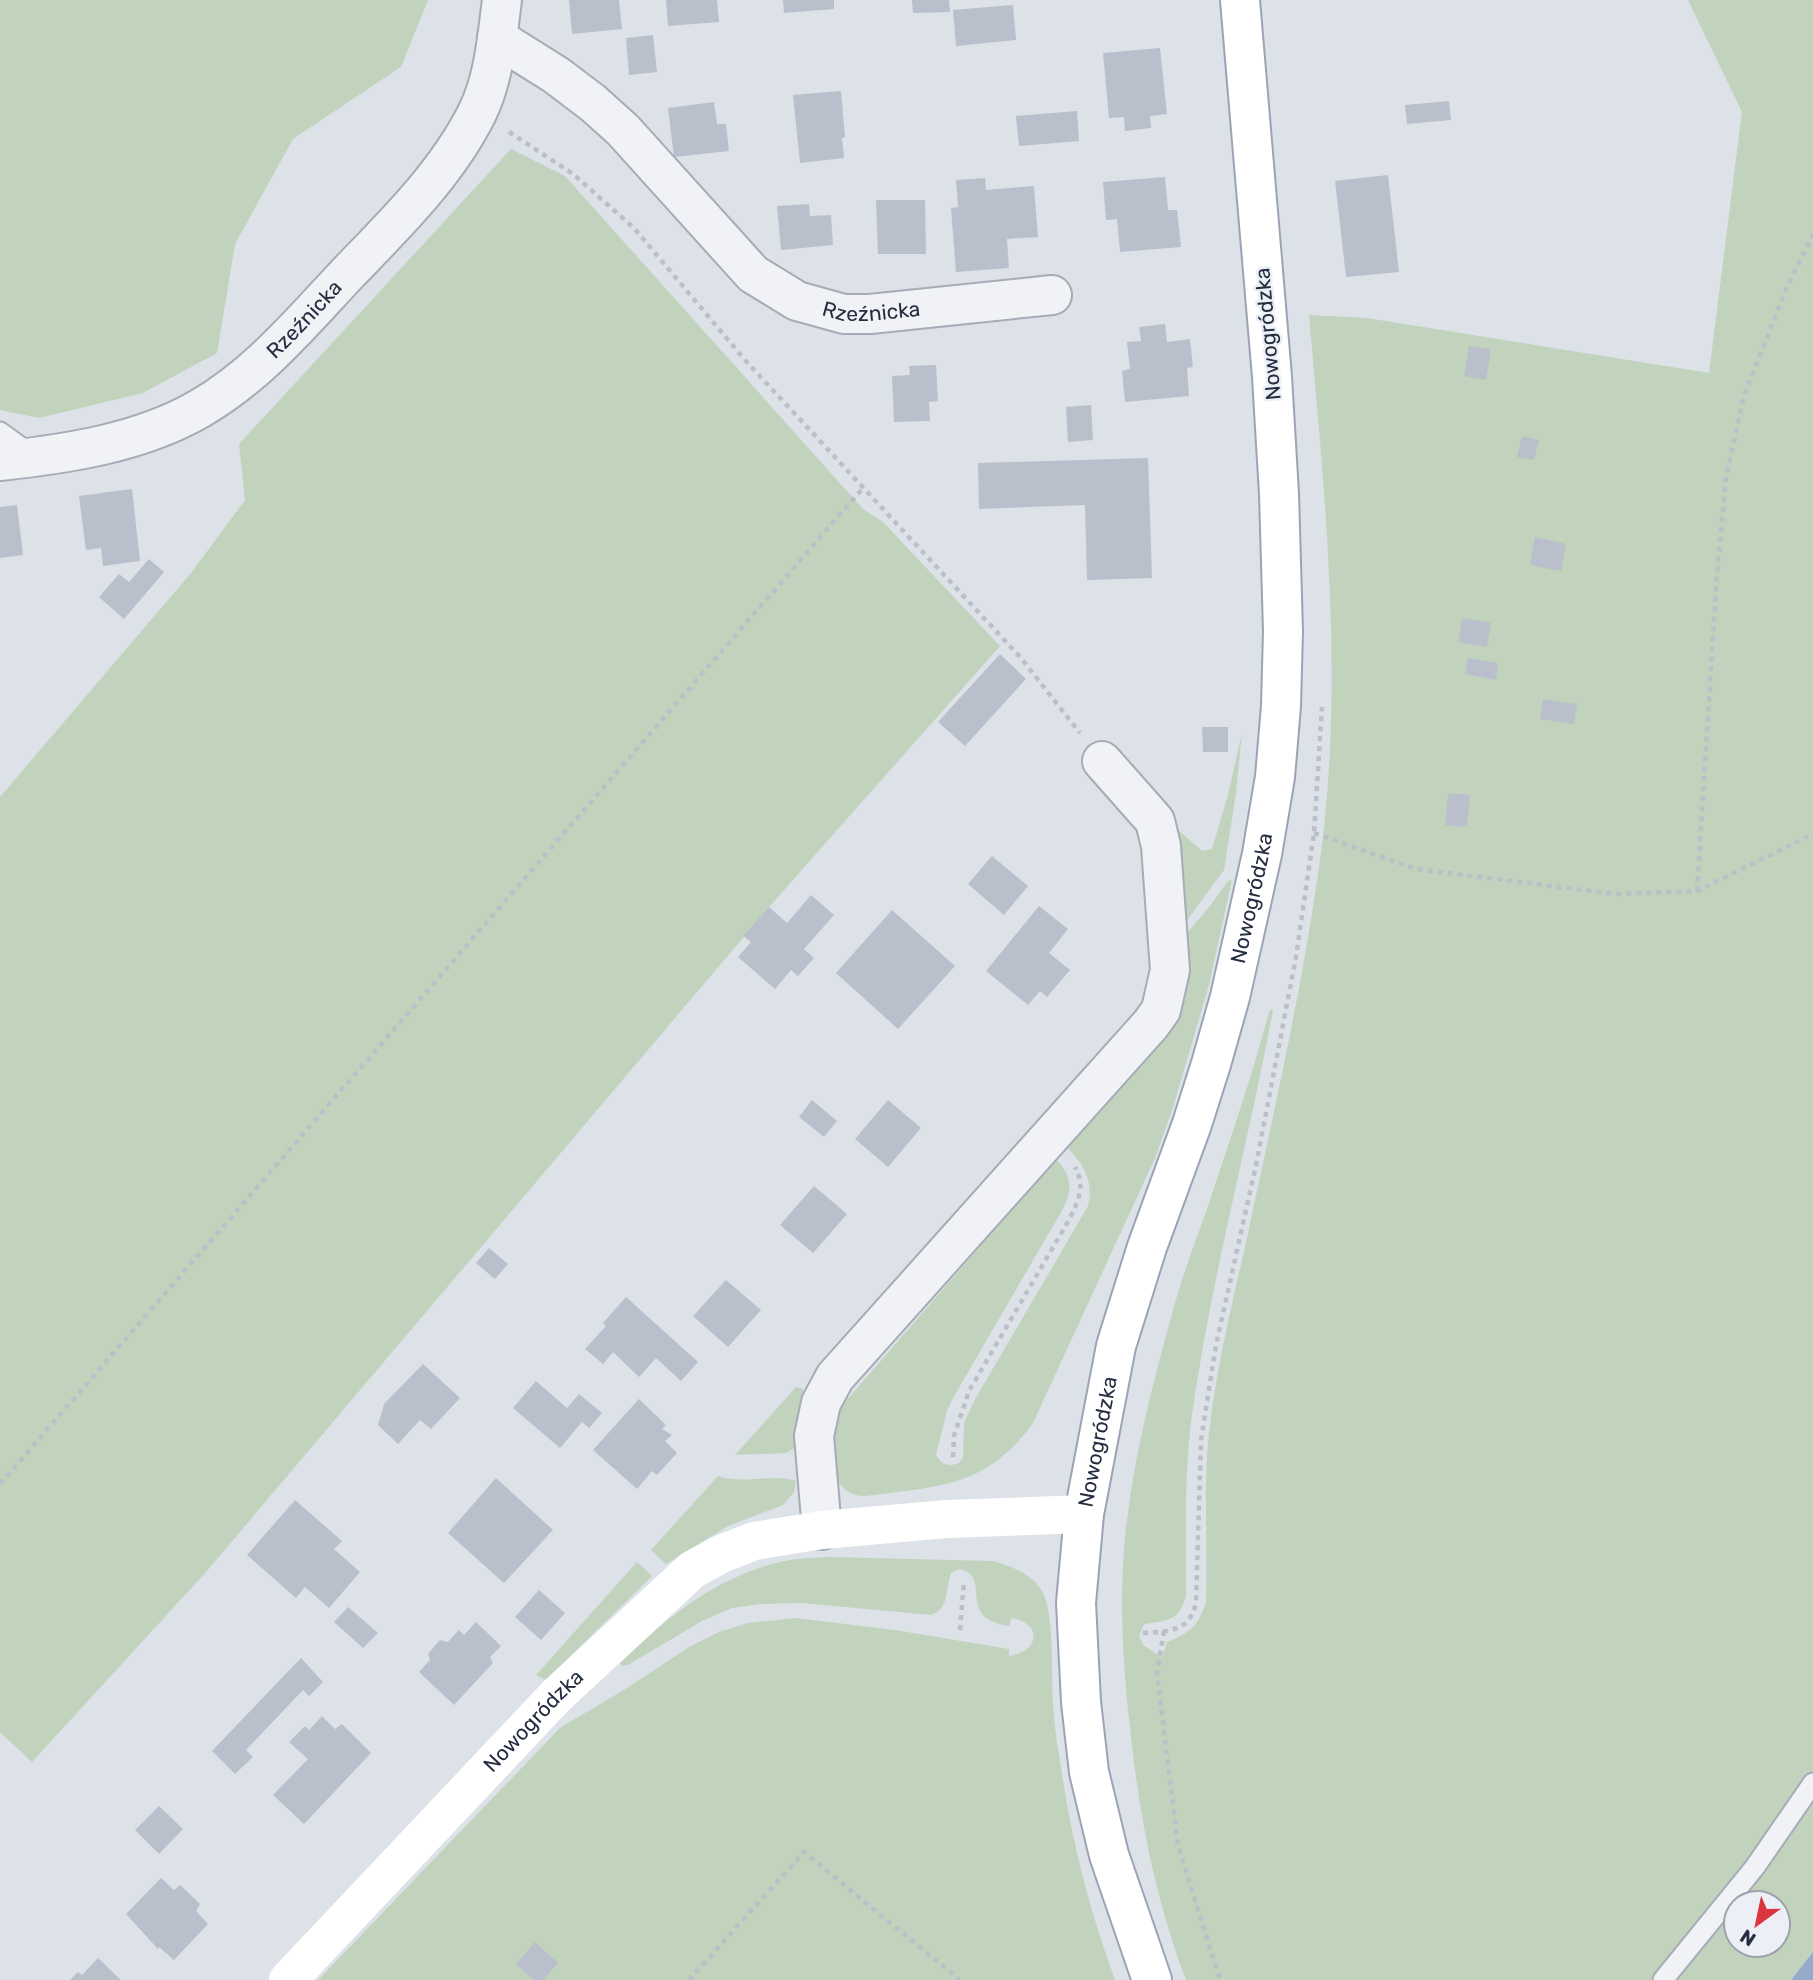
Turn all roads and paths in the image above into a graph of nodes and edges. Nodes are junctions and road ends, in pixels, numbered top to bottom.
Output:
1 (502, 0) edge
2 (1240, 0) edge
3 (497, 38) junction
4 (477, 112) junction
5 (1813, 235) edge
6 (1052, 295) dead end
7 (0, 432) edge
8 (17, 459) edge
9 (863, 488) junction
10 (1102, 761) joint
11 (1314, 833) dead end
12 (1813, 834) edge
13 (1697, 891) junction
14 (1049, 1137) junction
15 (953, 1457) dead end
16 (0, 1484) edge
17 (1084, 1514) junction
18 (822, 1530) junction
19 (964, 1581) dead end
20 (960, 1630) dead end
21 (1164, 1631) dead end
22 (1813, 1783) edge
23 (288, 1980) edge
24 (689, 1980) edge
25 (960, 1980) edge
26 (1152, 1980) edge
27 (1220, 1980) edge
28 (1663, 1980) edge

1 - 3 street, Rzeźnicka
2 - 17 main road, Nowogródzka
3 - 4 street, Rzeźnicka
3 - 6 street, Rzeźnicka
4 - 8 street, Rzeźnicka
4 - 9 path
5 - 13 path
7 - 8 lane
9 - 10 path
9 - 16 path
10 - 14 street
11 - 13 path
12 - 13 path
14 - 15 path
14 - 18 street
17 - 18 main road, Nowogródzka
17 - 26 main road
18 - 23 main road, Nowogródzka
19 - 20 path
21 - 27 path
22 - 28 lane
24 - 25 path

